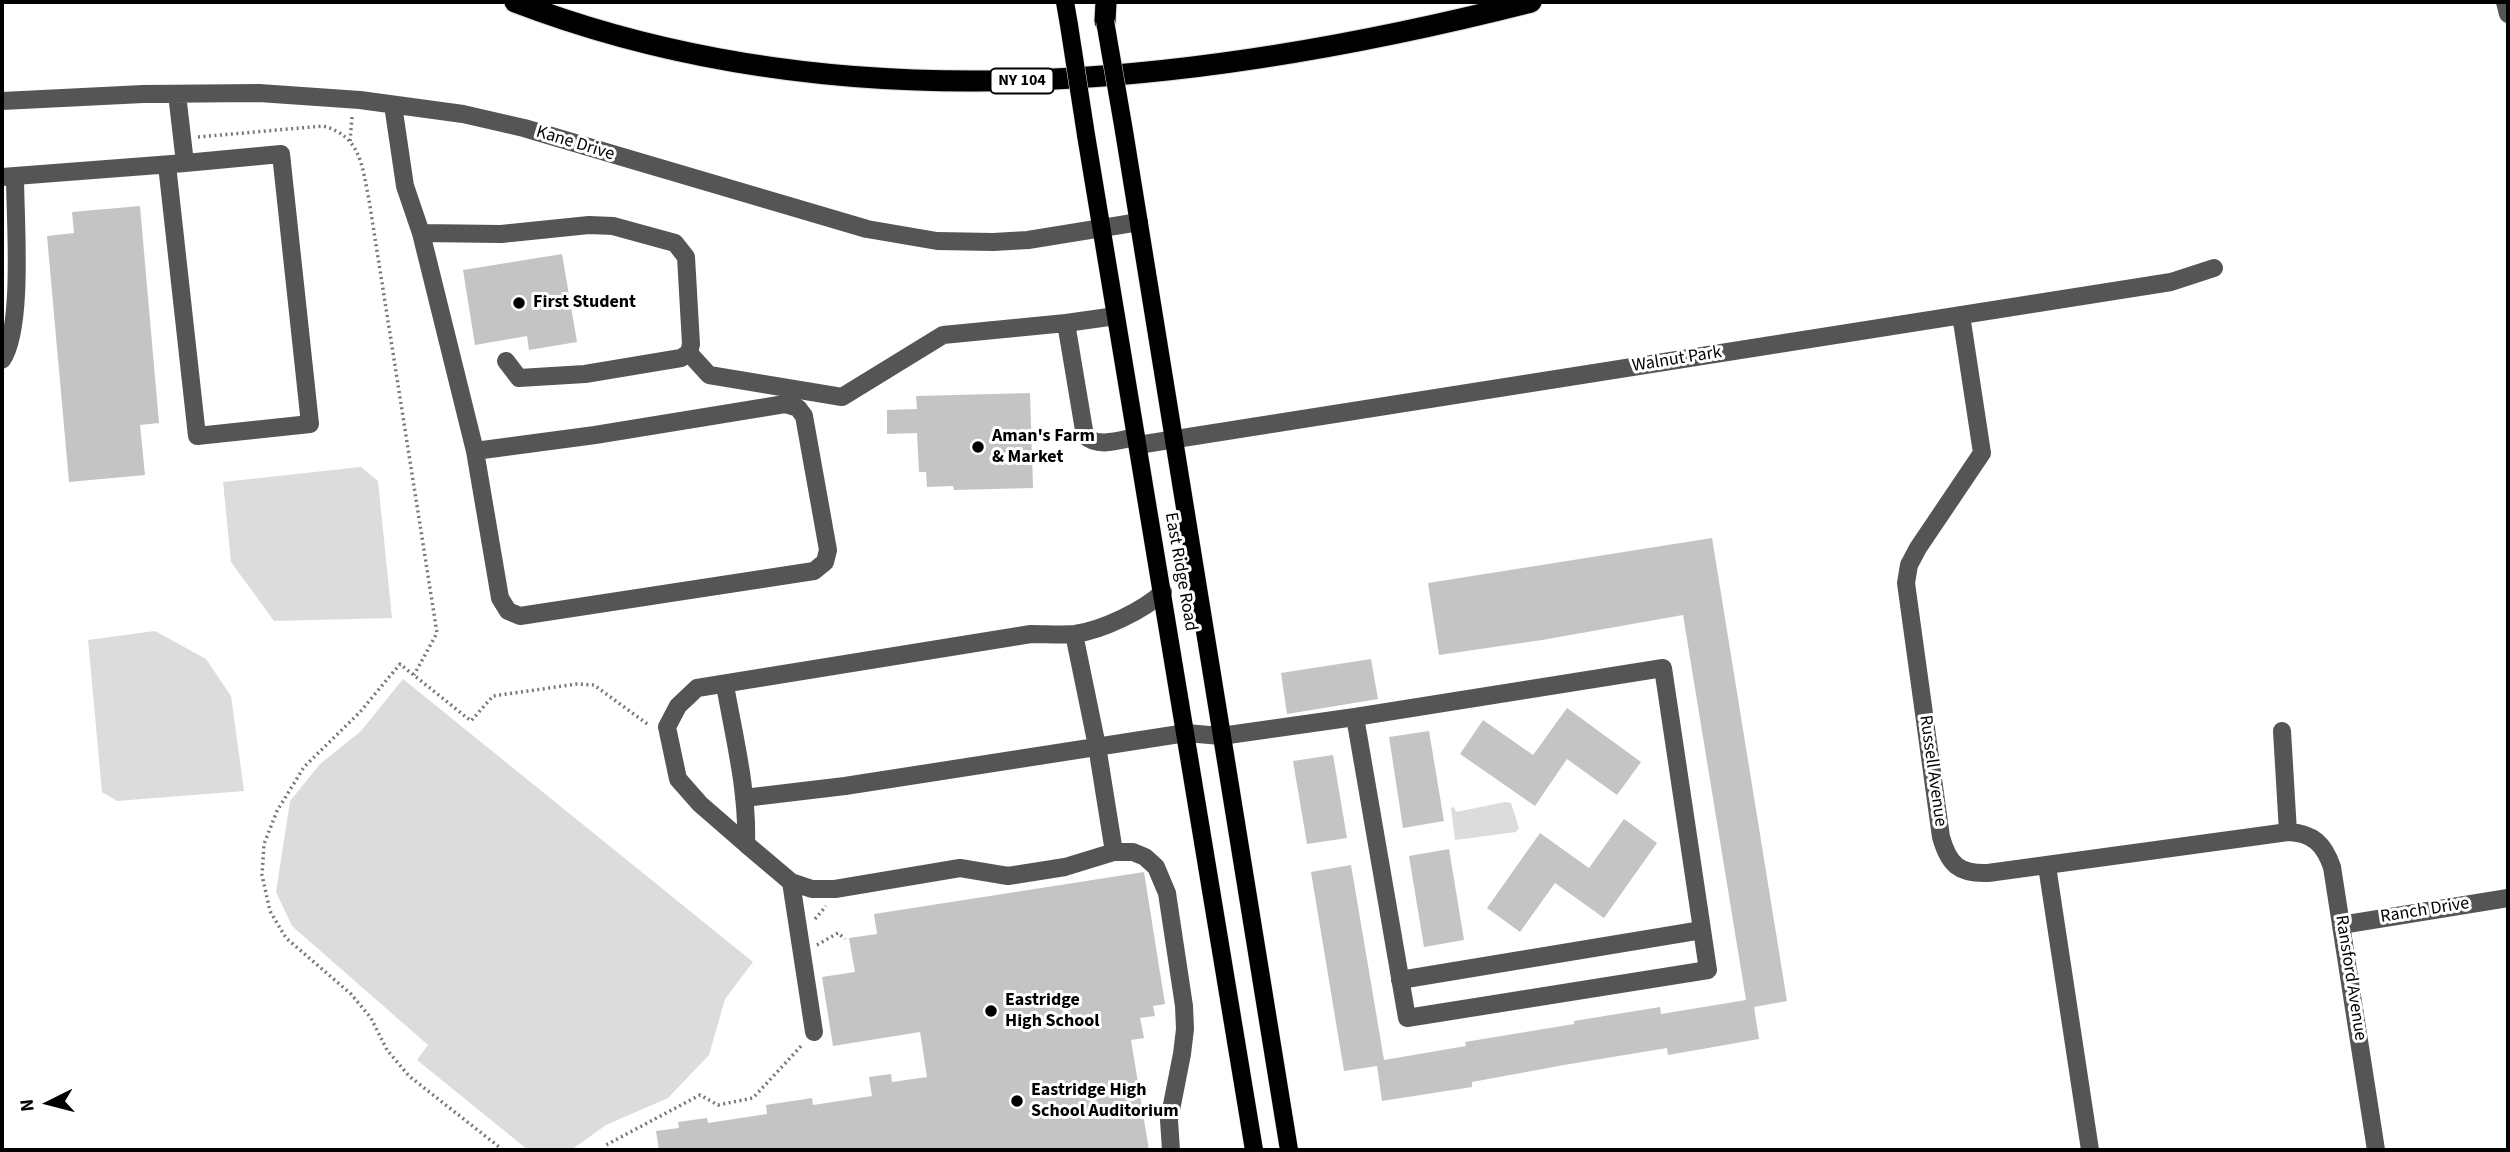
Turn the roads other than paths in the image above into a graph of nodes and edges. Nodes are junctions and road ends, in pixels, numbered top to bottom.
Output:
1 (515, 2) edge
2 (1065, 2) edge
3 (1531, 2) edge
4 (2505, 2) edge
5 (1104, 8) edge
6 (2508, 14) edge
7 (177, 94) junction
8 (2, 101) edge
9 (393, 104) junction
10 (185, 163) junction
11 (167, 165) junction
12 (8, 176) edge
13 (1139, 222) junction
14 (1101, 228) junction
15 (421, 233) junction
16 (2214, 268) dead end
17 (1961, 315) junction
18 (1116, 316) junction
19 (1066, 323) junction
20 (688, 353) junction
21 (2, 360) edge
22 (506, 361) dead end
23 (1174, 440) junction
24 (1137, 441) junction
25 (475, 451) junction
26 (1163, 592) junction
27 (1074, 634) junction
28 (725, 685) junction
29 (1355, 717) junction
30 (2282, 731) dead end
31 (1186, 733) junction
32 (1221, 736) junction
33 (1097, 746) junction
34 (744, 798) junction
35 (2288, 832) junction
36 (746, 844) junction
37 (1114, 852) junction
38 (2047, 866) junction
39 (791, 882) junction
40 (2508, 898) edge
41 (2342, 925) junction
42 (1702, 930) junction
43 (1400, 980) junction
44 (814, 1032) road end
45 (1171, 1150) edge
46 (1254, 1150) edge
47 (1289, 1150) edge
48 (2090, 1150) edge
49 (2376, 1150) edge

1 - 3 highway, NY 104
2 - 14 main road, East Ridge Road, bridge
4 - 6 street
5 - 13 main road, East Ridge Road, bridge
7 - 8 street, Kane Drive
7 - 9 street, Kane Drive
7 - 10 street
9 - 14 street, Kane Drive
9 - 15 street
10 - 11 street
10 - 11 street
11 - 12 street
12 - 21 street
13 - 14 street, Kane Drive
13 - 23 main road, East Ridge Road
14 - 18 main road, East Ridge Road
15 - 20 street
15 - 25 street
16 - 17 street, Walnut Park
17 - 23 street, Walnut Park
17 - 38 street, Russell Avenue
18 - 19 street
18 - 24 main road, East Ridge Road
19 - 20 street
19 - 24 street, Walnut Park
20 - 22 street
23 - 24 street, Walnut Park
23 - 32 main road, East Ridge Road
24 - 26 main road, East Ridge Road
25 - 25 street
26 - 27 street
26 - 31 main road, East Ridge Road
27 - 28 street
27 - 33 street
28 - 34 street
28 - 36 street
29 - 32 street
29 - 42 street
29 - 43 street
30 - 35 street
31 - 32 street
31 - 33 street
31 - 46 main road, East Ridge Road
32 - 47 main road, East Ridge Road
33 - 34 street
33 - 37 street
34 - 36 street
35 - 38 street, Ransford Avenue
35 - 41 street, Ransford Avenue
36 - 39 street
37 - 39 street
37 - 45 street
38 - 48 street
39 - 44 street
40 - 41 street, Ranch Drive
41 - 49 street, Ransford Avenue
42 - 43 street
42 - 43 street

